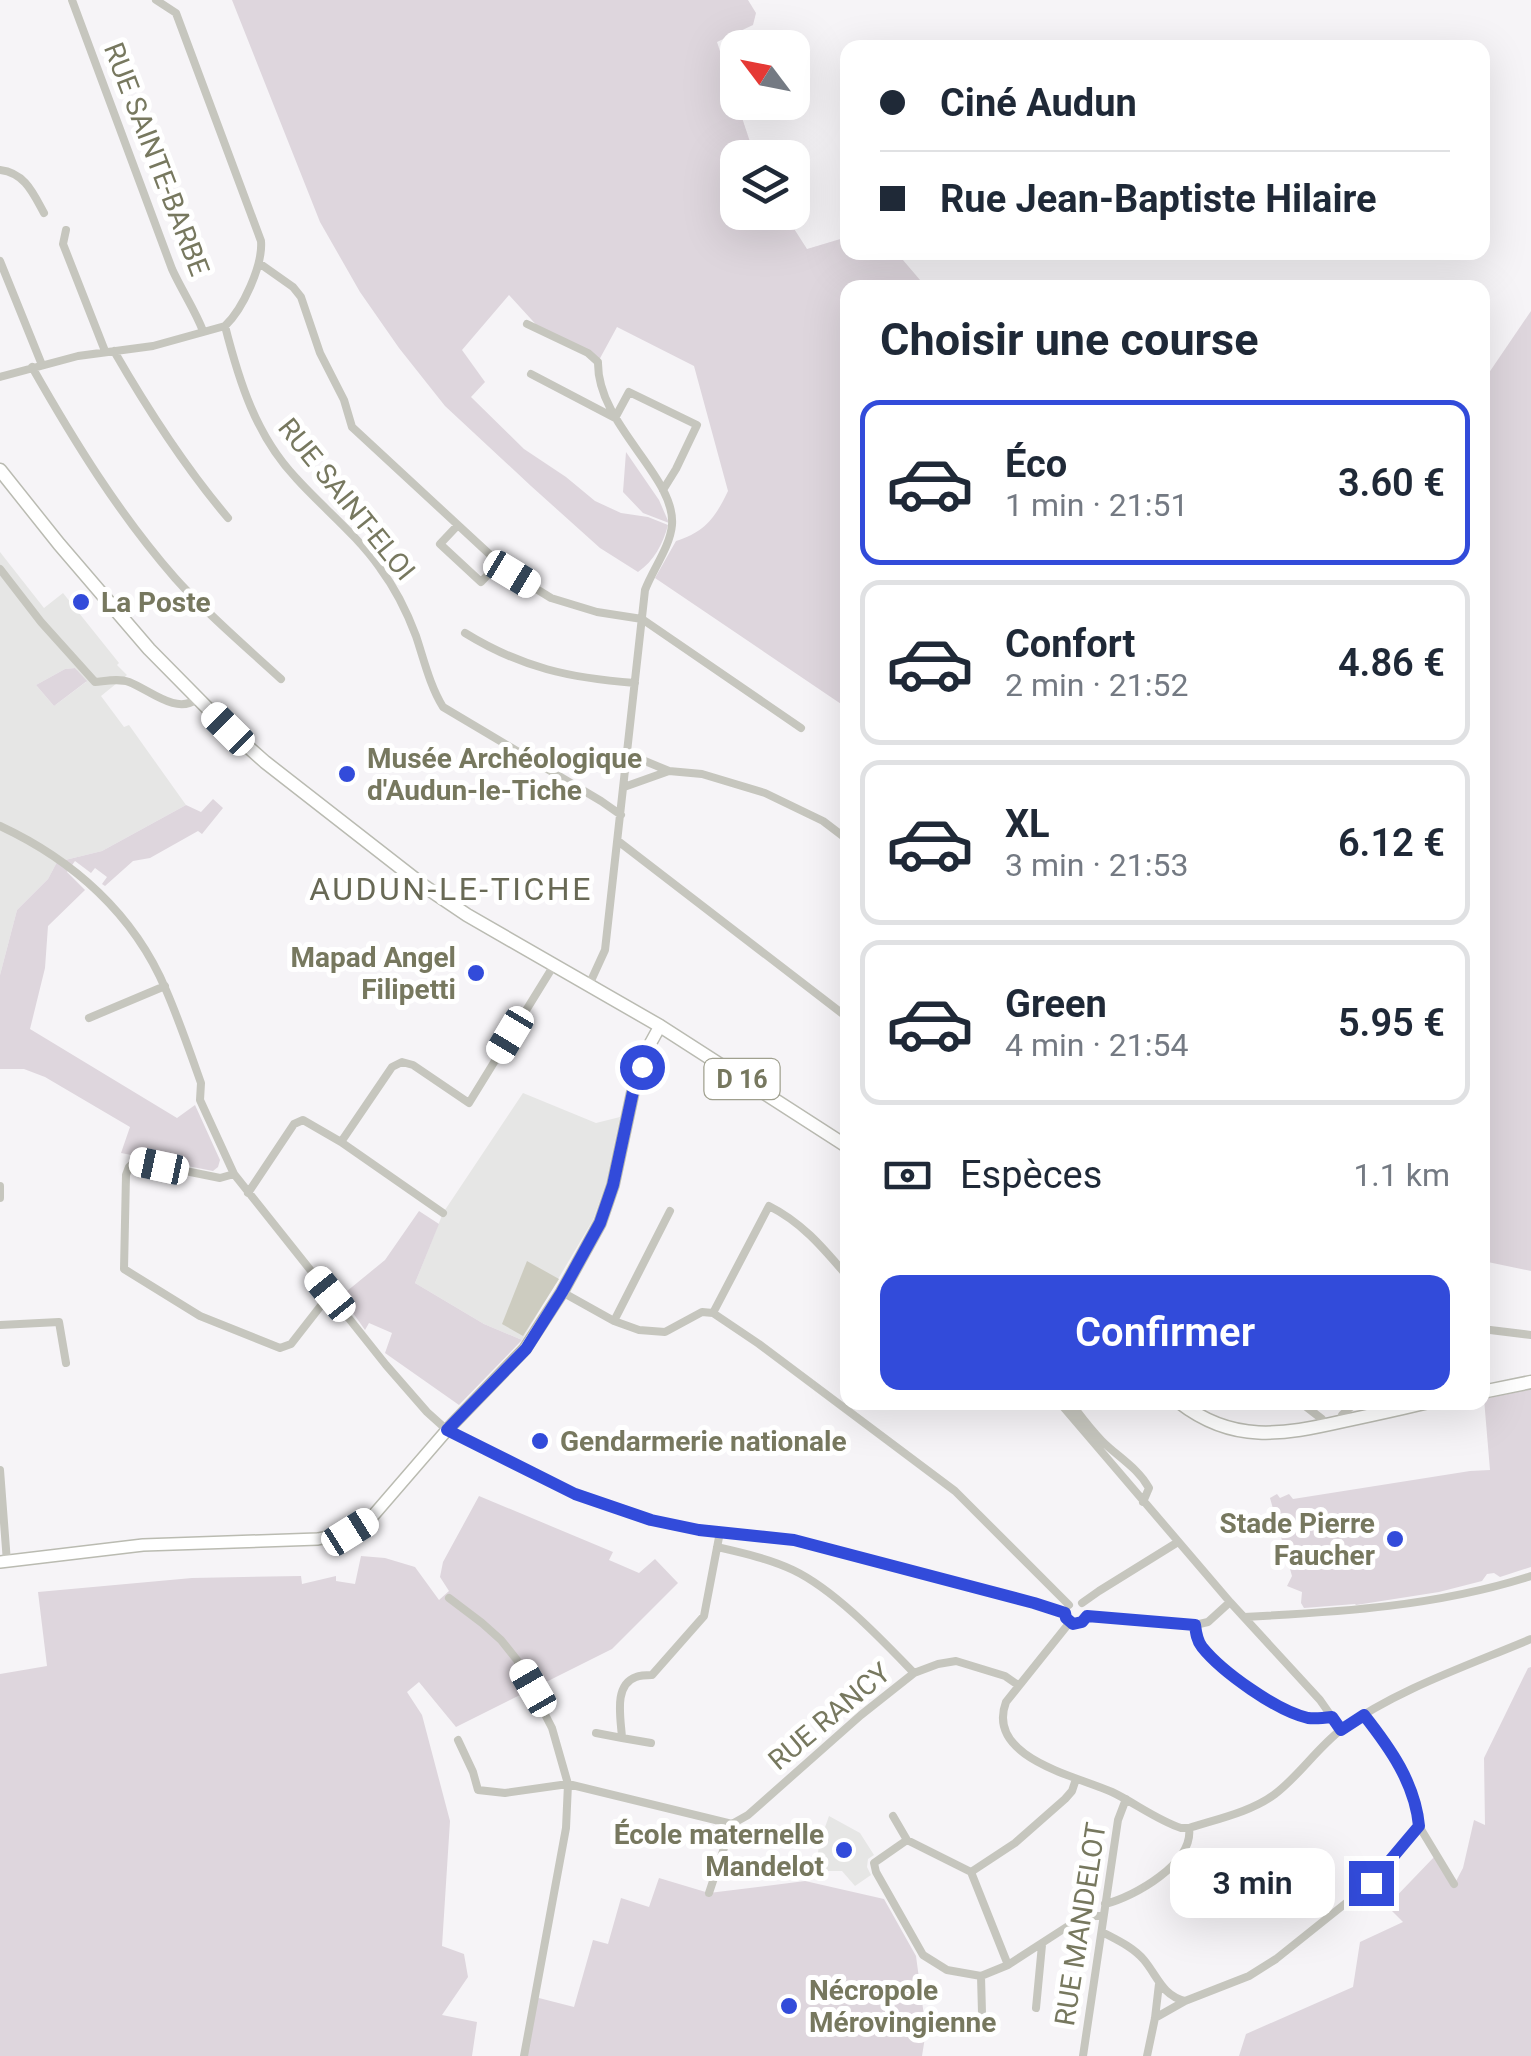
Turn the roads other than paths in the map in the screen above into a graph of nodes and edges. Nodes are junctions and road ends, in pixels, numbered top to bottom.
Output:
1 (72, 0) edge
2 (156, 0) edge
3 (0, 170) edge
4 (44, 213) dead end
5 (66, 230) dead end
6 (0, 261) edge
7 (259, 263) junction
8 (527, 324) dead end
9 (226, 326) junction
10 (203, 332) junction
11 (110, 351) junction
12 (37, 366) junction
13 (532, 374) dead end
14 (0, 377) edge
15 (614, 418) junction
16 (0, 470) edge
17 (662, 490) junction
18 (228, 518) dead end
19 (457, 526) junction
20 (499, 563) junction
21 (0, 569) edge
22 (642, 619) junction
23 (465, 633) dead end
24 (281, 679) dead end
25 (635, 684) junction
26 (197, 699) junction
27 (802, 728) dead end
28 (628, 754) junction
29 (670, 772) junction
30 (624, 788) junction
31 (621, 815) junction
32 (0, 826) edge
33 (840, 834) edge
34 (618, 842) junction
35 (554, 965) junction
36 (165, 986) junction
37 (589, 986) junction
38 (840, 1012) edge
39 (88, 1018) dead end
40 (660, 1026) junction
41 (341, 1142) junction
42 (840, 1143) edge
43 (234, 1174) junction
44 (0, 1186) edge
45 (248, 1192) junction
46 (0, 1198) edge
47 (670, 1211) dead end
48 (443, 1214) dead end
49 (840, 1269) edge
50 (562, 1292) junction
51 (330, 1294) junction
52 (713, 1314) junction
53 (614, 1321) junction
54 (0, 1325) edge
55 (1490, 1330) edge
56 (1531, 1335) edge
57 (66, 1363) dead end
58 (1531, 1382) edge
59 (1490, 1390) edge
60 (840, 1404) edge
61 (848, 1410) edge
62 (1066, 1410) edge
63 (1077, 1410) edge
64 (1189, 1410) edge
65 (1310, 1410) edge
66 (1347, 1410) edge
67 (1396, 1410) edge
68 (1342, 1422) junction
69 (1323, 1426) junction
70 (447, 1430) junction
71 (0, 1470) edge
72 (1144, 1502) junction
73 (720, 1532) junction
74 (748, 1534) junction
75 (1178, 1542) junction
76 (717, 1547) junction
77 (745, 1554) junction
78 (4, 1562) edge
79 (1531, 1576) edge
80 (449, 1598) dead end
81 (1230, 1602) junction
82 (1082, 1604) junction
83 (1068, 1613) junction
84 (1087, 1616) junction
85 (1244, 1617) junction
86 (1195, 1625) junction
87 (1531, 1640) edge
88 (914, 1673) junction
89 (1018, 1685) junction
90 (1364, 1715) junction
91 (1332, 1717) junction
92 (1341, 1730) junction
93 (596, 1732) dead end
94 (622, 1738) junction
95 (458, 1740) dead end
96 (651, 1743) dead end
97 (1076, 1779) junction
98 (568, 1784) junction
99 (1126, 1799) junction
100 (893, 1816) dead end
101 (732, 1824) junction
102 (1419, 1826) junction
103 (1189, 1828) junction
104 (906, 1840) junction
105 (971, 1872) junction
106 (1454, 1884) dead end
107 (708, 1894) dead end
108 (1104, 1904) junction
109 (1103, 1916) junction
110 (1102, 1932) junction
111 (1042, 1945) junction
112 (1008, 1965) junction
113 (981, 1976) junction
114 (1160, 1984) junction
115 (1186, 2001) junction
116 (1036, 2008) dead end
117 (982, 2013) dead end
118 (1155, 2018) junction
119 (524, 2056) edge
120 (1083, 2056) edge
121 (1147, 2056) edge

1 - 10 street, RUE SAINTE-BARBE
2 - 7 street
3 - 4 street
5 - 11 street
6 - 12 street
7 - 9 street
7 - 19 street
8 - 15 street
9 - 10 street
9 - 31 street, RUE SAINT-ELOI
10 - 11 street
11 - 12 street
11 - 18 street
12 - 14 street
12 - 24 street
13 - 15 street
15 - 17 street
15 - 17 street
16 - 26 main road, D 16
17 - 22 street
19 - 20 street
19 - 20 street
20 - 22 street
21 - 26 street
22 - 25 street
22 - 27 street
23 - 25 street
25 - 28 street
26 - 35 main road, D 16
28 - 29 street
28 - 30 street
29 - 30 street
29 - 33 street
30 - 31 street
31 - 34 street
32 - 36 street
34 - 37 street
34 - 38 street
35 - 37 main road, D 16
35 - 41 street
36 - 39 street
36 - 43 street
37 - 40 main road, D 16
40 - 42 main road, D 16
40 - 50 main road
41 - 45 street
41 - 48 street
43 - 45 street
43 - 51 street
44 - 46 street
45 - 51 street
47 - 53 street
49 - 52 street
50 - 53 street
50 - 70 main road
51 - 70 street
52 - 53 street
52 - 60 street
54 - 57 street
55 - 56 street
58 - 59 main road
61 - 83 street
62 - 72 street
63 - 72 street
64 - 69 main road
65 - 69 street
66 - 68 street
67 - 68 main road
68 - 69 main road
70 - 73 street
70 - 78 main road
71 - 78 street
72 - 75 street
73 - 74 street
73 - 76 street
74 - 77 street
74 - 83 street
75 - 81 street
75 - 82 street
76 - 77 street
76 - 94 street
77 - 88 street
79 - 85 street
80 - 98 street
81 - 85 street
81 - 86 street
82 - 83 street
82 - 84 street
83 - 84 street
83 - 89 street
84 - 86 street
85 - 91 street
86 - 91 street
87 - 90 street
88 - 89 street, RUE RANCY
88 - 101 street, RUE RANCY
89 - 97 street
90 - 92 street
90 - 102 street
91 - 92 street
92 - 103 street
93 - 94 street
94 - 96 street
95 - 98 street
97 - 99 street
97 - 105 street
98 - 101 street
98 - 119 street
99 - 103 street
99 - 108 street, RUE MANDELOT
100 - 104 street
101 - 107 street
102 - 106 street
102 - 115 street
103 - 108 street
104 - 105 street
104 - 113 street
105 - 112 street
108 - 109 street, RUE MANDELOT
109 - 110 street, RUE MANDELOT
109 - 111 street
110 - 114 street
110 - 120 street, RUE MANDELOT
111 - 112 street
111 - 116 street
112 - 113 street
113 - 117 street
114 - 115 street
114 - 118 street
115 - 118 street
118 - 121 street

